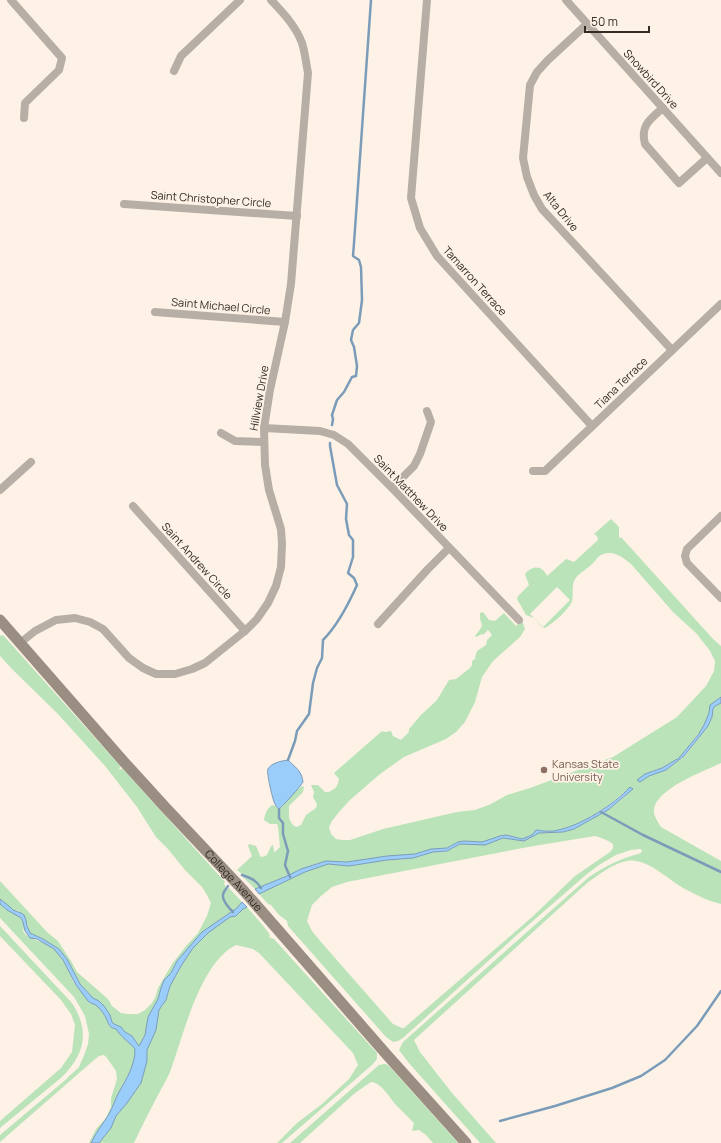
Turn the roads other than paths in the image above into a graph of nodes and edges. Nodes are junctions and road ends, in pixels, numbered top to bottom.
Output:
1 (11, 0) edge
2 (240, 0) edge
3 (271, 0) edge
4 (427, 0) edge
5 (566, 0) edge
6 (587, 24) junction
7 (174, 71) dead end
8 (663, 108) junction
9 (24, 118) dead end
10 (708, 158) junction
11 (721, 173) edge
12 (124, 204) dead end
13 (297, 216) junction
14 (721, 304) edge
15 (155, 312) dead end
16 (285, 322) junction
17 (672, 350) junction
18 (426, 411) dead end
19 (592, 426) junction
20 (264, 428) junction
21 (221, 433) dead end
22 (264, 442) junction
23 (31, 462) dead end
24 (534, 471) dead end
25 (392, 488) junction
26 (0, 490) edge
27 (133, 506) dead end
28 (721, 516) edge
29 (449, 548) junction
30 (721, 598) edge
31 (0, 620) edge
32 (519, 620) dead end
33 (378, 624) dead end
34 (244, 631) junction
35 (20, 643) junction
36 (466, 1143) edge

1 - 9 street
2 - 7 street
3 - 13 street, Hillview Drive
4 - 19 street, Tamarron Terrace
5 - 6 street, Snowbird Drive
6 - 8 street, Snowbird Drive
6 - 17 street, Alta Drive
8 - 10 street, Snowbird Drive
8 - 10 street
10 - 11 street, Snowbird Drive
12 - 13 street, Saint Christopher Circle
13 - 16 street, Hillview Drive
14 - 17 street, Tiana Terrace
15 - 16 street, Saint Michael Circle
16 - 20 street, Hillview Drive
17 - 19 street, Tiana Terrace
18 - 25 street
19 - 24 street, Tiana Terrace
20 - 22 street, Hillview Drive
20 - 25 street, Saint Matthew Drive
21 - 22 street
22 - 34 street, Hillview Drive
23 - 26 street
25 - 29 street, Saint Matthew Drive
27 - 34 street, Saint Andrew Circle
28 - 30 street
29 - 32 street, Saint Matthew Drive
29 - 33 street
31 - 35 street, College Avenue
34 - 35 street, Hillview Drive
35 - 36 street, College Avenue

